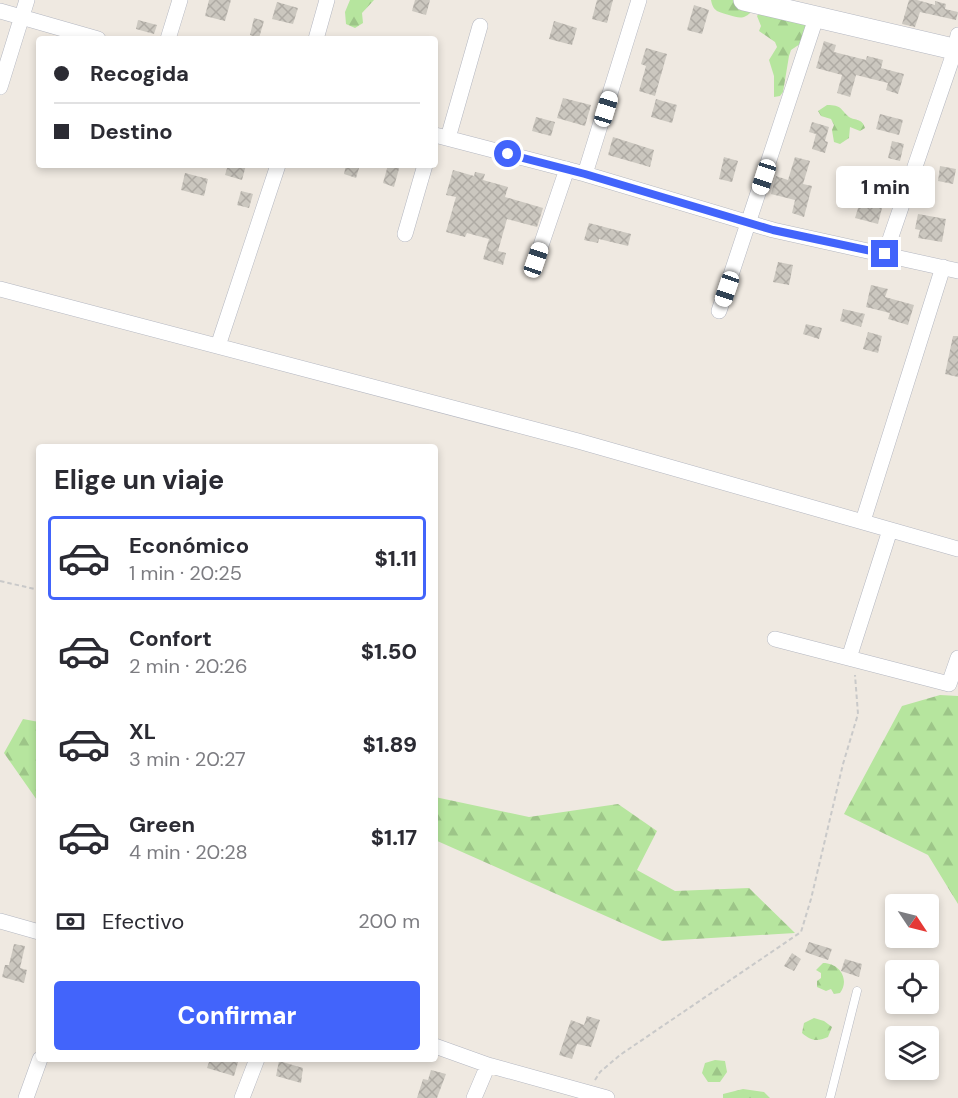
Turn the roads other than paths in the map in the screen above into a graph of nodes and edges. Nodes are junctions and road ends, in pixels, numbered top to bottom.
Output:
1 (27, 0) edge
2 (180, 0) edge
3 (327, 0) edge
4 (639, 0) edge
5 (744, 0) edge
6 (796, 6) edge
7 (0, 10) edge
8 (22, 16) junction
9 (816, 18) junction
10 (480, 26) dead end
11 (88, 36) edge
12 (169, 36) edge
13 (317, 36) edge
14 (957, 45) edge
15 (0, 87) edge
16 (442, 137) edge
17 (277, 168) edge
18 (424, 168) edge
19 (567, 170) junction
20 (585, 174) junction
21 (750, 223) junction
22 (405, 234) dead end
23 (885, 254) junction
24 (536, 260) dead end
25 (950, 269) edge
26 (0, 289) edge
27 (719, 311) dead end
28 (218, 346) junction
29 (863, 521) junction
30 (890, 530) junction
31 (958, 549) edge
32 (775, 639) dead end
33 (849, 658) junction
34 (958, 658) edge
35 (0, 921) edge
36 (36, 931) edge
37 (857, 991) dead end
38 (438, 1047) edge
39 (39, 1062) edge
40 (255, 1062) edge
41 (488, 1065) junction
42 (599, 1096) edge
43 (26, 1098) edge
44 (242, 1098) edge
45 (474, 1098) edge
46 (830, 1098) edge

1 - 8 street
2 - 12 street
3 - 13 street
4 - 20 street
5 - 6 street
6 - 9 street
7 - 8 street
8 - 11 street
8 - 15 street
9 - 14 street
9 - 21 street
10 - 16 street
14 - 23 street
16 - 19 street
17 - 28 street
18 - 22 street
19 - 20 street
19 - 24 street
20 - 21 street
21 - 23 street
21 - 27 street
23 - 25 street
25 - 29 street
26 - 28 street
28 - 29 street
29 - 30 street
30 - 31 street
30 - 33 street
32 - 33 street
33 - 34 street
35 - 36 street
37 - 46 lane
38 - 41 street
39 - 43 street
40 - 44 street
41 - 42 street
41 - 45 street

